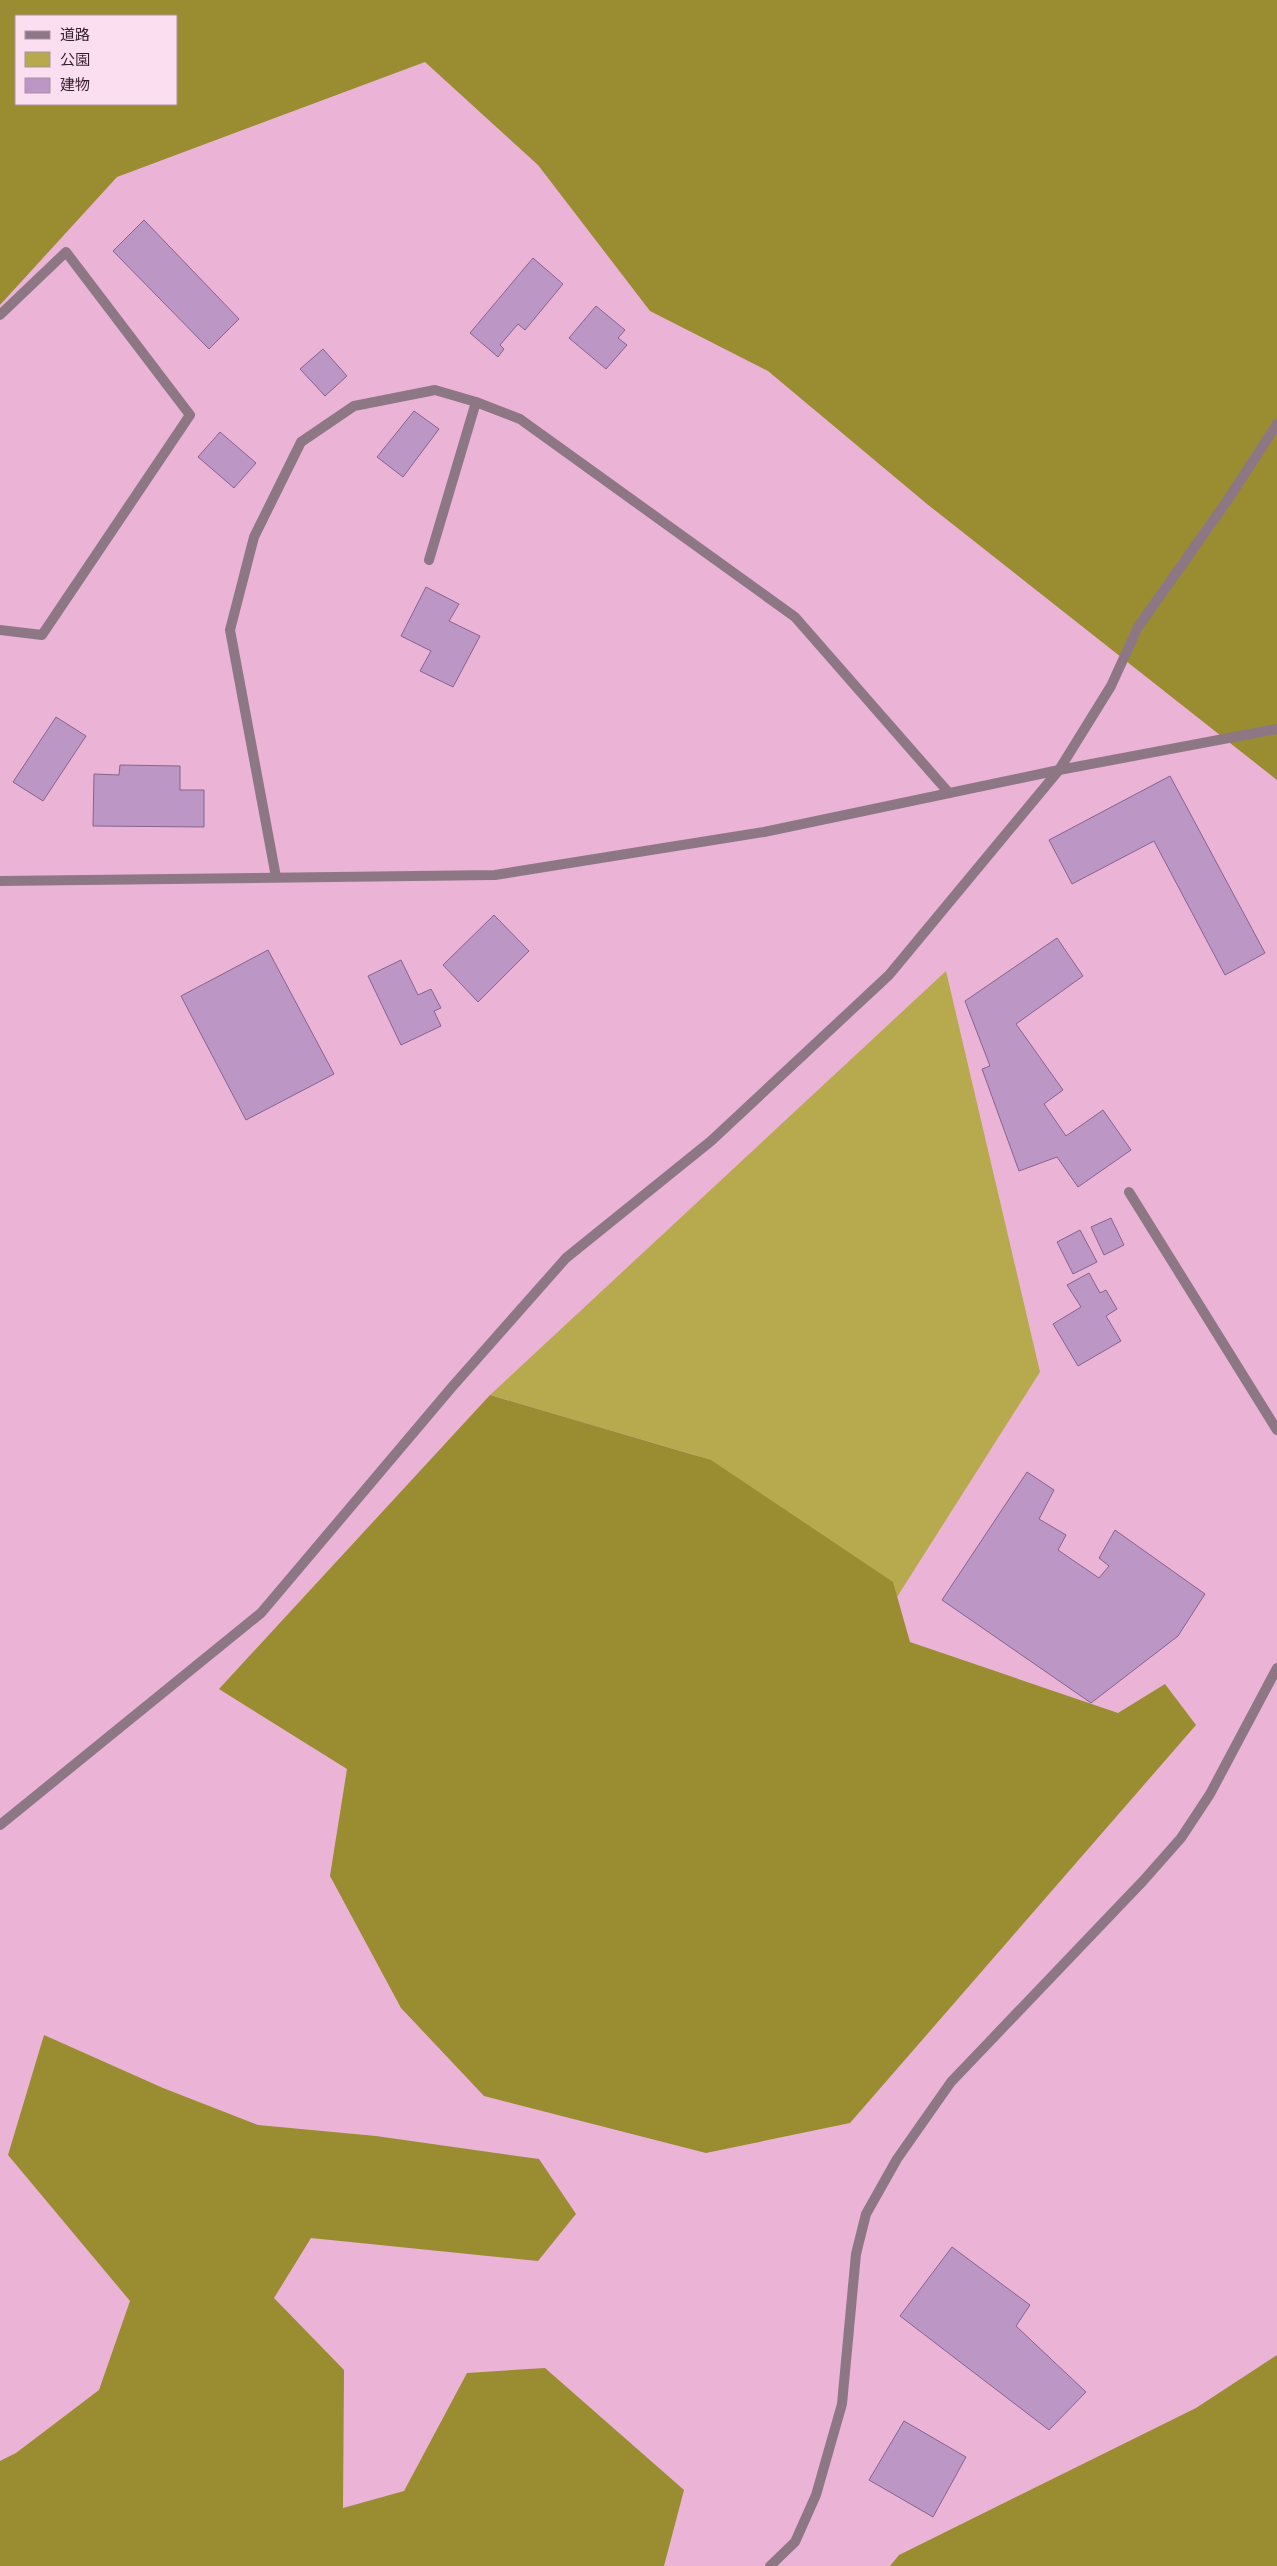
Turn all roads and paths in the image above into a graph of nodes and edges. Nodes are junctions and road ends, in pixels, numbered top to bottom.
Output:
1 (0, 315) edge
2 (476, 402) junction
3 (1277, 424) edge
4 (429, 560) dead end
5 (0, 630) edge
6 (1277, 729) edge
7 (1059, 770) junction
8 (949, 793) junction
9 (276, 877) junction
10 (0, 881) edge
11 (1129, 1192) dead end
12 (1277, 1430) edge
13 (1277, 1668) edge
14 (0, 1825) edge
15 (770, 2566) edge

1 - 5 street
2 - 4 street
2 - 8 street
2 - 9 street
3 - 7 street
6 - 7 street
7 - 8 street
7 - 14 street
8 - 9 street
9 - 10 street
11 - 12 street
13 - 15 street

